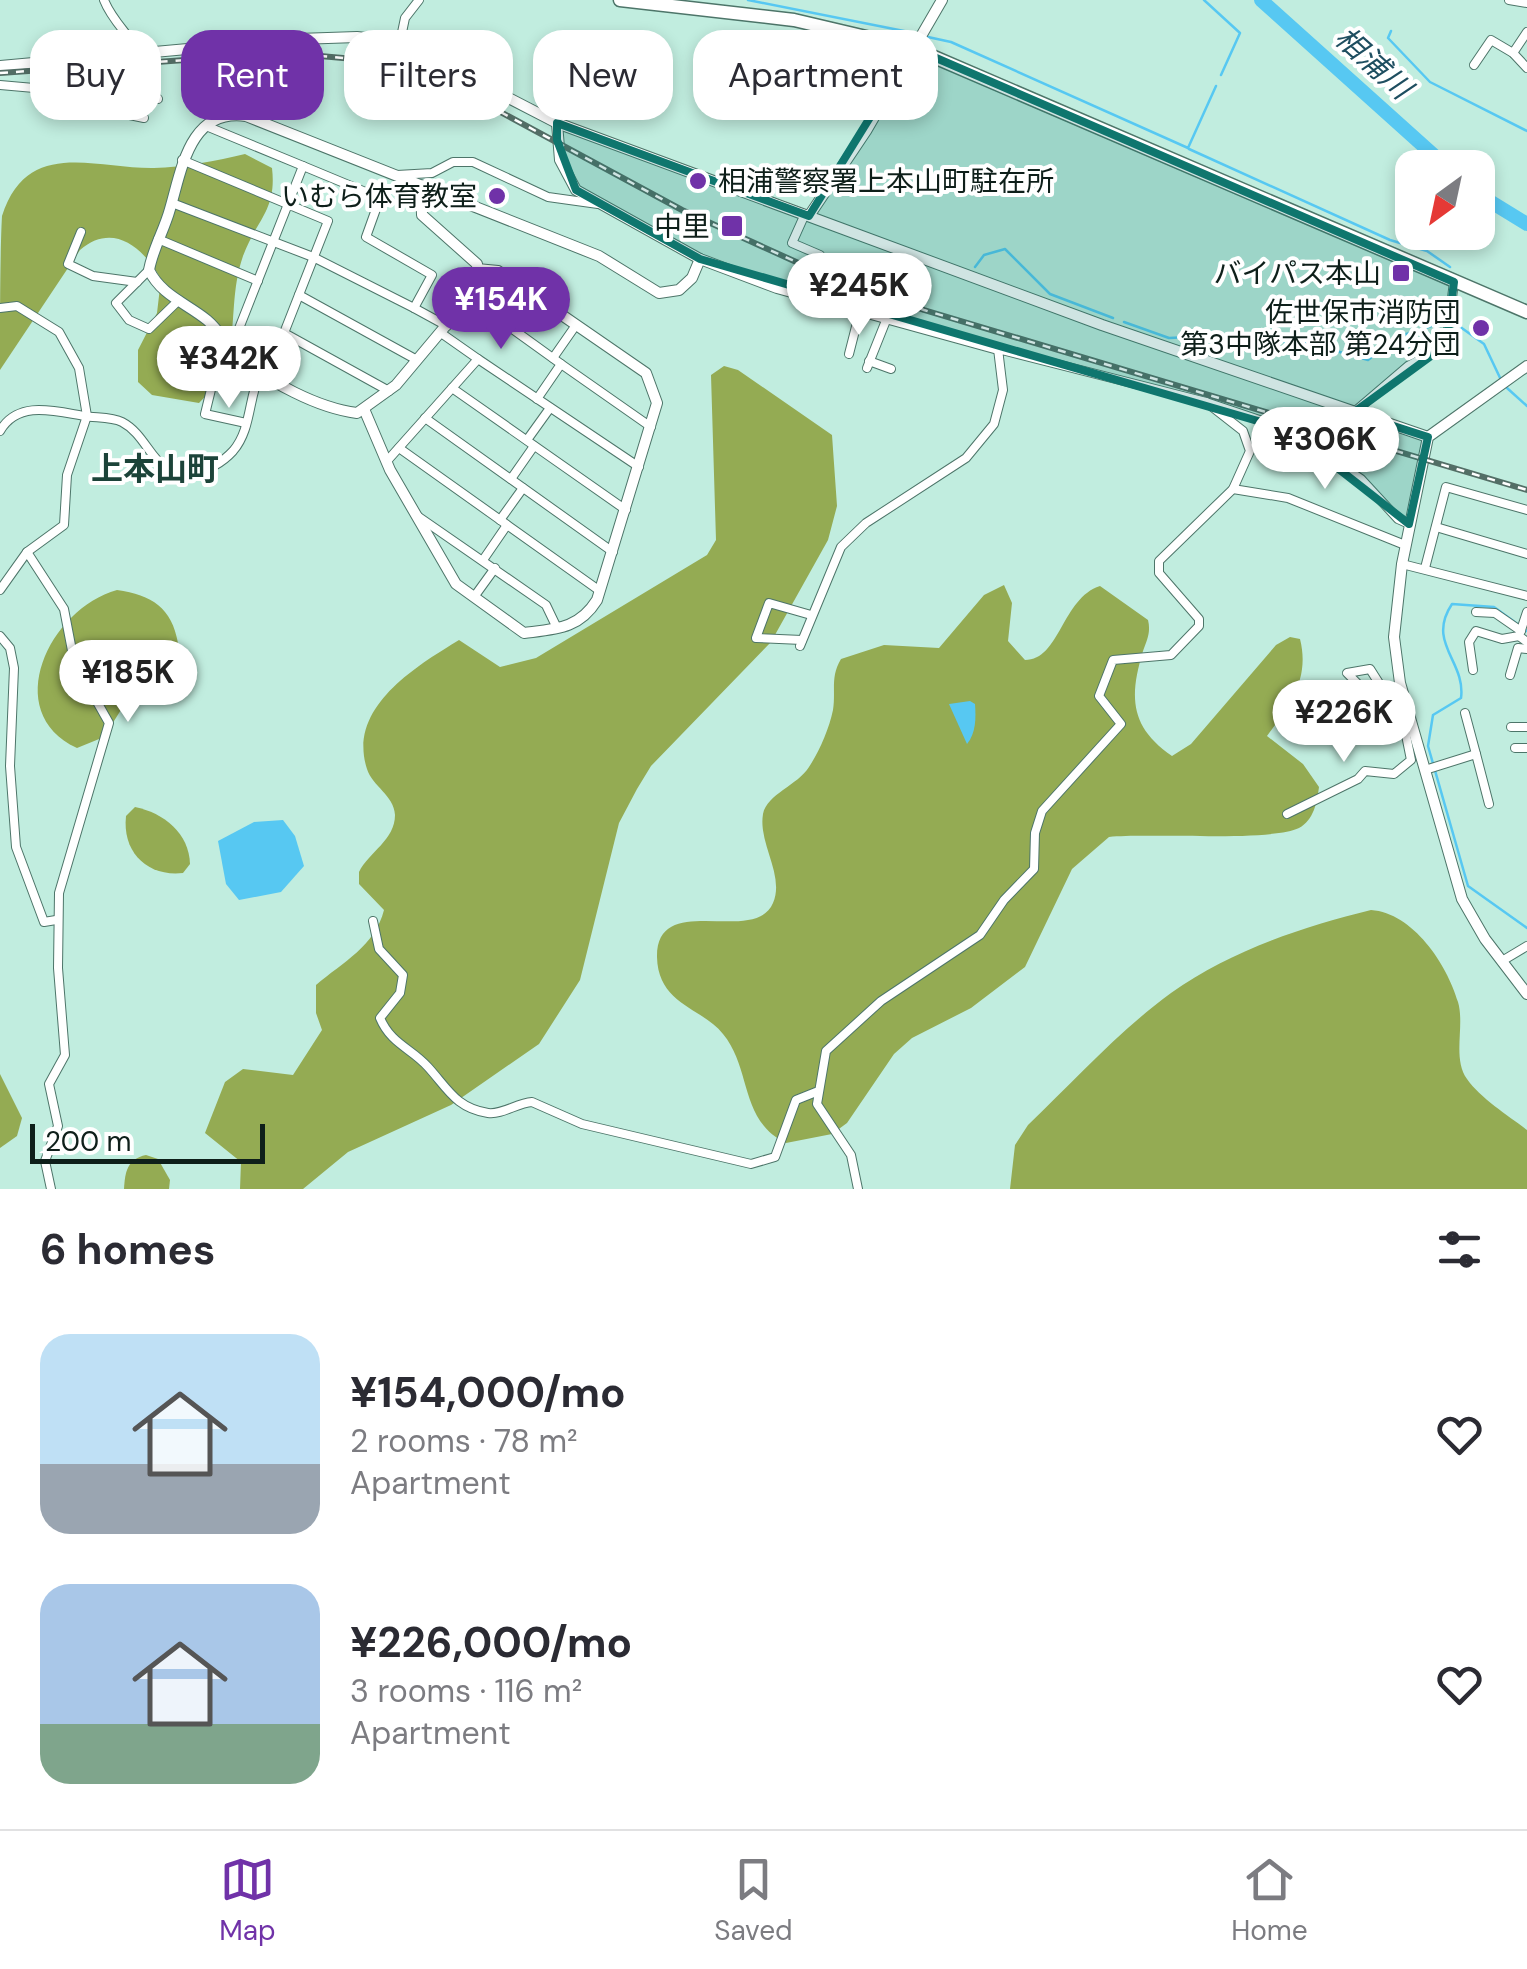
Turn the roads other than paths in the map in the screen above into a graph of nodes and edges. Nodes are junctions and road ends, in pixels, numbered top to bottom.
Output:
1 (104, 0) edge
2 (419, 0) edge
3 (620, 0) edge
4 (942, 0) edge
5 (1509, 0) edge
6 (1524, 3) edge
7 (1527, 15) edge
8 (125, 30) edge
9 (402, 30) edge
10 (836, 30) edge
11 (924, 30) edge
12 (1527, 32) edge
13 (344, 39) edge
14 (161, 52) edge
15 (1513, 53) junction
16 (938, 59) edge
17 (30, 63) edge
18 (1474, 65) dead end
19 (0, 66) edge
20 (1527, 68) edge
21 (0, 85) edge
22 (30, 88) edge
23 (513, 100) edge
24 (871, 120) edge
25 (557, 123) junction
26 (206, 126) junction
27 (182, 160) junction
28 (303, 166) junction
29 (397, 175) junction
30 (421, 185) junction
31 (172, 203) junction
32 (288, 204) junction
33 (598, 204) junction
34 (807, 215) junction
35 (81, 232) dead end
36 (158, 239) junction
37 (274, 241) junction
38 (820, 256) dead end
39 (314, 257) junction
40 (700, 259) junction
41 (478, 269) junction
42 (149, 270) junction
43 (258, 281) junction
44 (137, 282) junction
45 (1454, 282) junction
46 (298, 295) junction
47 (471, 299) junction
48 (179, 300) junction
49 (0, 308) edge
50 (414, 308) junction
51 (860, 310) junction
52 (1527, 312) edge
53 (887, 318) junction
54 (576, 325) junction
55 (444, 330) junction
56 (228, 343) junction
57 (998, 349) junction
58 (478, 359) junction
59 (417, 360) junction
60 (870, 360) junction
61 (557, 361) junction
62 (1527, 366) edge
63 (891, 369) dead end
64 (261, 371) junction
65 (452, 388) junction
66 (390, 391) junction
67 (537, 399) junction
68 (1206, 402) junction
69 (550, 408) junction
70 (364, 409) junction
71 (1353, 413) junction
72 (87, 416) junction
73 (425, 418) junction
74 (246, 424) junction
75 (651, 426) junction
76 (0, 432) edge
77 (1428, 438) junction
78 (531, 443) junction
79 (399, 448) junction
80 (387, 461) junction
81 (639, 467) junction
82 (511, 479) junction
83 (523, 488) junction
84 (1233, 489) junction
85 (626, 510) junction
86 (1527, 510) edge
87 (415, 514) junction
88 (504, 523) junction
89 (1409, 524) junction
90 (1436, 527) junction
91 (1405, 545) junction
92 (28, 552) junction
93 (614, 552) junction
94 (1527, 554) edge
95 (483, 560) junction
96 (1402, 564) junction
97 (495, 568) junction
98 (1425, 568) junction
99 (0, 590) edge
100 (600, 591) junction
101 (1527, 596) edge
102 (474, 597) junction
103 (1476, 612) dead end
104 (1527, 612) edge
105 (811, 616) junction
106 (558, 628) junction
107 (1523, 635) edge
108 (0, 636) edge
109 (1473, 670) dead end
110 (1510, 675) dead end
111 (1465, 713) dead end
112 (1380, 718) dead end
113 (1510, 727) dead end
114 (1527, 727) edge
115 (1409, 728) junction
116 (1515, 748) dead end
117 (1527, 748) edge
118 (1476, 754) junction
119 (1427, 769) junction
120 (1489, 804) dead end
121 (1287, 814) dead end
122 (56, 920) junction
123 (373, 921) dead end
124 (1527, 946) edge
125 (1502, 962) junction
126 (1527, 994) edge
127 (816, 1092) junction
128 (51, 1189) edge
129 (858, 1189) edge

1 - 8 street
2 - 9 street
3 - 10 highway
4 - 11 street
5 - 6 street
6 - 7 street
12 - 15 street
13 - 14 street
15 - 18 street
15 - 20 street
16 - 45 highway
17 - 19 street
21 - 22 street
23 - 25 street
24 - 34 street
25 - 33 street
25 - 34 street
26 - 27 street
26 - 28 street
26 - 29 street
27 - 31 street
27 - 32 street
28 - 32 street
28 - 50 street
29 - 30 street
29 - 33 street
30 - 40 street
30 - 41 street
31 - 36 street
31 - 37 street
32 - 37 street
32 - 39 street
33 - 40 street
34 - 38 street
34 - 71 street
35 - 44 street
36 - 42 street
36 - 43 street
37 - 39 street
37 - 43 street
39 - 46 street
39 - 50 street
40 - 51 street
41 - 47 street
41 - 54 street
42 - 44 street
42 - 48 street
43 - 56 street
44 - 48 street
45 - 52 highway
45 - 71 street
46 - 59 street
46 - 66 street
47 - 55 street
47 - 61 street
48 - 56 street
49 - 72 street
50 - 55 street
51 - 53 street
51 - 60 street
53 - 57 street
53 - 60 street
54 - 61 street
54 - 75 street
55 - 58 street
55 - 59 street
56 - 64 street
56 - 74 street
57 - 68 street
57 - 105 street
58 - 65 street
58 - 67 street
59 - 66 street
60 - 63 street
61 - 67 street
61 - 75 street
62 - 77 street
64 - 70 street
64 - 74 street
65 - 73 street
65 - 78 street
66 - 70 street
67 - 69 street
68 - 84 street
68 - 89 street
69 - 78 street
69 - 81 street
70 - 80 street
71 - 77 street
72 - 74 street
72 - 76 street
72 - 92 street
73 - 79 street
73 - 82 street
75 - 81 street
77 - 89 street
78 - 82 street
78 - 85 street
79 - 80 street
79 - 88 street
80 - 87 street
81 - 85 street
82 - 83 street
83 - 88 street
83 - 93 street
84 - 91 street
84 - 127 street
85 - 93 street
86 - 90 street
87 - 95 street
87 - 102 street
88 - 95 street
88 - 100 street
89 - 91 street
90 - 94 street
90 - 98 street
91 - 96 street
92 - 99 street
92 - 122 street
93 - 100 street
95 - 97 street
96 - 98 street
96 - 115 street
97 - 102 street
97 - 106 street
98 - 101 street
100 - 106 street
102 - 106 street
103 - 107 street
104 - 107 street
105 - 105 street
107 - 109 street
107 - 110 street
108 - 122 street
111 - 118 street
112 - 115 street
113 - 114 street
115 - 119 street
115 - 121 street
116 - 117 street
118 - 119 street
118 - 120 street
119 - 125 street
122 - 128 street
123 - 127 street
124 - 125 street
125 - 126 street
127 - 129 street

